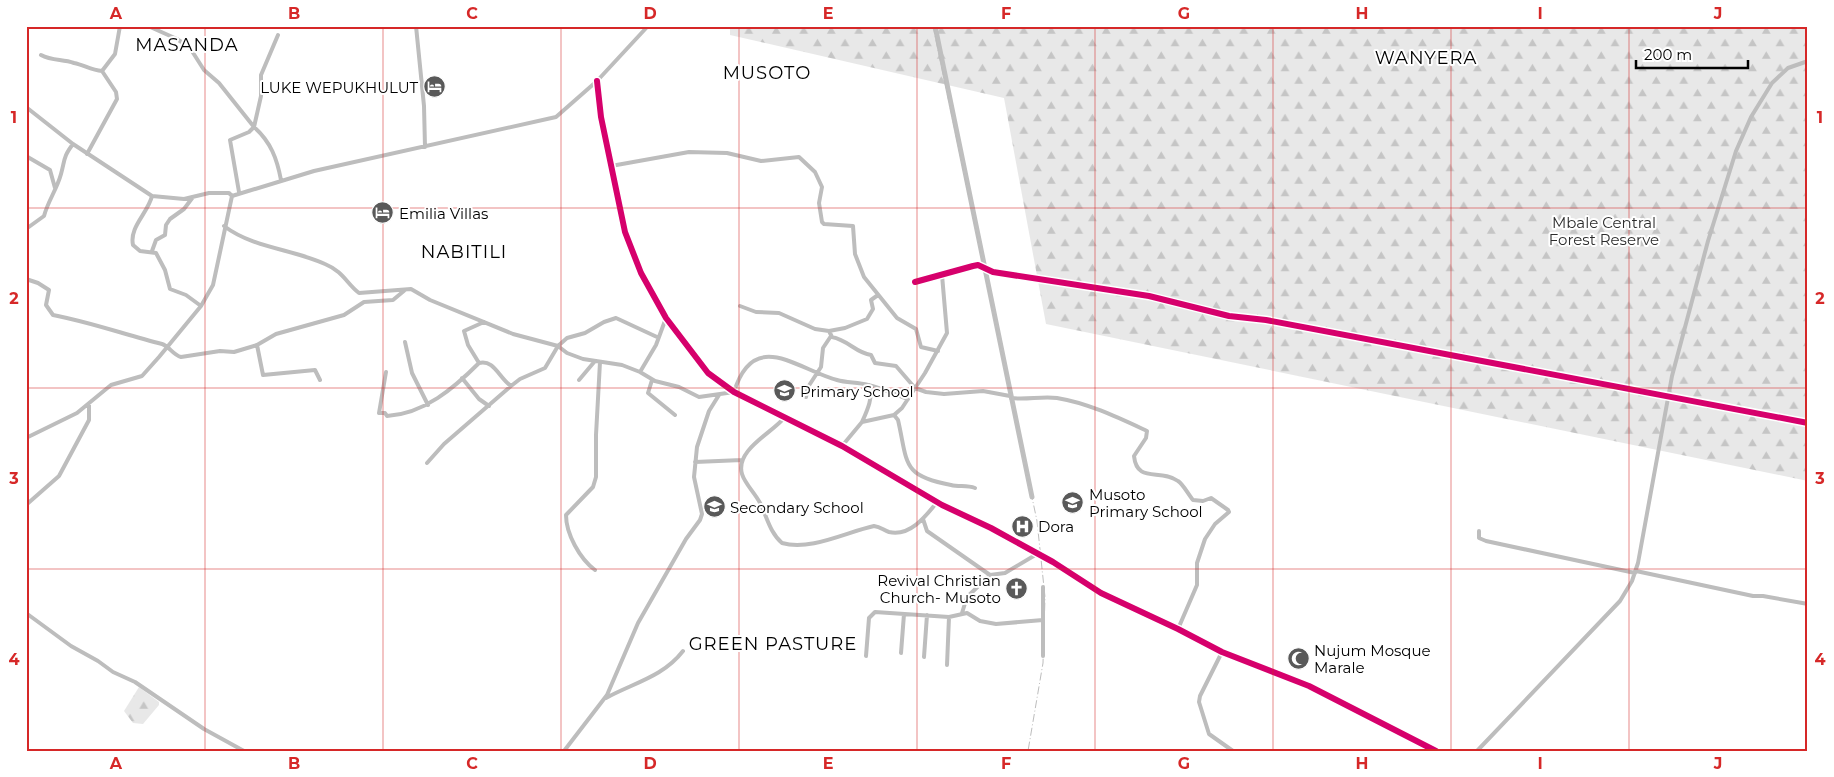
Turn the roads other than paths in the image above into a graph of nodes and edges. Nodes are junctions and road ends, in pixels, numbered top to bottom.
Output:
1 (120, 26) edge
2 (148, 26) edge
3 (416, 26) edge
4 (648, 26) edge
5 (935, 26) edge
6 (278, 35) dead end
7 (41, 55) dead end
8 (1808, 61) edge
9 (102, 71) junction
10 (597, 81) junction
11 (26, 107) edge
12 (254, 127) junction
13 (73, 144) junction
14 (424, 147) junction
15 (87, 154) junction
16 (26, 156) edge
17 (611, 166) junction
18 (281, 180) junction
19 (55, 188) junction
20 (238, 192) junction
21 (152, 196) junction
22 (232, 196) junction
23 (193, 197) junction
24 (224, 226) junction
25 (26, 229) edge
26 (152, 251) junction
27 (984, 270) junction
28 (942, 274) junction
29 (26, 279) edge
30 (915, 282) dead end
31 (407, 289) junction
32 (878, 295) junction
33 (201, 306) junction
34 (740, 306) dead end
35 (666, 318) junction
36 (484, 322) junction
37 (830, 333) junction
38 (657, 337) junction
39 (404, 342) dead end
40 (257, 344) junction
41 (558, 346) junction
42 (167, 347) junction
43 (938, 351) junction
44 (595, 361) junction
45 (600, 362) junction
46 (479, 363) junction
47 (386, 372) dead end
48 (640, 372) junction
49 (818, 373) junction
50 (462, 378) junction
51 (320, 380) dead end
52 (579, 380) dead end
53 (652, 380) junction
54 (869, 385) junction
55 (511, 386) junction
56 (916, 388) junction
57 (734, 392) junction
58 (719, 396) junction
59 (1668, 396) junction
60 (806, 397) dead end
61 (1011, 397) junction
62 (908, 399) junction
63 (89, 404) junction
64 (428, 405) junction
65 (489, 406) junction
66 (675, 415) dead end
67 (894, 415) junction
68 (784, 418) junction
69 (862, 422) junction
70 (1808, 423) edge
71 (26, 438) edge
72 (842, 446) junction
73 (742, 460) junction
74 (695, 462) junction
75 (427, 463) dead end
76 (975, 488) dead end
77 (1032, 497) dead end
78 (938, 502) junction
79 (26, 505) edge
80 (923, 519) junction
81 (1479, 531) dead end
82 (1037, 554) junction
83 (595, 570) dead end
84 (1636, 572) junction
85 (990, 575) junction
86 (1043, 587) dead end
87 (1808, 604) edge
88 (26, 613) edge
89 (962, 613) junction
90 (904, 614) junction
91 (927, 615) junction
92 (949, 617) junction
93 (1043, 620) junction
94 (1178, 629) junction
95 (683, 651) dead end
96 (1222, 652) junction
97 (901, 653) dead end
98 (866, 656) dead end
99 (924, 656) dead end
100 (1043, 656) dead end
101 (947, 665) dead end
102 (604, 700) junction
103 (244, 751) edge
104 (564, 751) edge
105 (1233, 751) edge
106 (1436, 751) edge
107 (1478, 751) edge

1 - 9 street
2 - 12 street
3 - 14 street
4 - 10 street
5 - 27 main road
6 - 12 street
7 - 9 street
8 - 59 street
9 - 15 street
10 - 14 street
10 - 17 street
11 - 13 street
12 - 18 street
12 - 20 street
13 - 15 street
13 - 19 street
14 - 18 street
15 - 21 street
16 - 19 street
17 - 32 street
17 - 35 street
18 - 20 street
19 - 25 street
20 - 22 street
21 - 23 street
21 - 26 street
22 - 23 street
22 - 24 street
23 - 26 street
24 - 31 street
24 - 33 street
26 - 33 street
27 - 28 street
27 - 59 street
27 - 61 main road
28 - 30 street
28 - 43 street
29 - 42 street
31 - 36 street
31 - 40 street
32 - 37 street
32 - 43 street
33 - 42 street
34 - 37 street
35 - 38 street
35 - 57 street
36 - 41 street
36 - 46 street
37 - 49 street
37 - 56 street
38 - 41 street
38 - 48 street
39 - 64 street
40 - 42 street
40 - 51 street
41 - 44 street
41 - 55 street
42 - 63 street
43 - 56 street
44 - 45 street
44 - 52 street
45 - 48 street
45 - 83 street
46 - 50 street
46 - 55 street
47 - 64 street
48 - 53 street
49 - 54 street
49 - 57 street
49 - 60 street
50 - 64 street
50 - 65 street
53 - 58 street
53 - 66 street
54 - 62 street
54 - 69 street
55 - 65 street
56 - 61 street
56 - 62 street
57 - 58 street
57 - 68 street
58 - 74 street
59 - 70 street
59 - 84 street
61 - 77 main road
61 - 94 street
62 - 67 street
63 - 71 street
63 - 79 street
65 - 75 street
67 - 69 street
67 - 76 street
68 - 72 street
68 - 73 street
69 - 72 street
72 - 78 street
73 - 74 street
73 - 80 street
74 - 102 street
78 - 80 street
78 - 82 street
80 - 85 street
81 - 84 street
82 - 85 street
82 - 94 street
84 - 87 street
84 - 107 street
85 - 89 street
86 - 93 street
88 - 103 street
89 - 92 street
89 - 93 street
90 - 91 street
90 - 97 street
90 - 98 street
91 - 92 street
91 - 99 street
92 - 101 street
93 - 100 street
94 - 96 street
95 - 102 street
96 - 105 street
96 - 106 street
102 - 104 street

